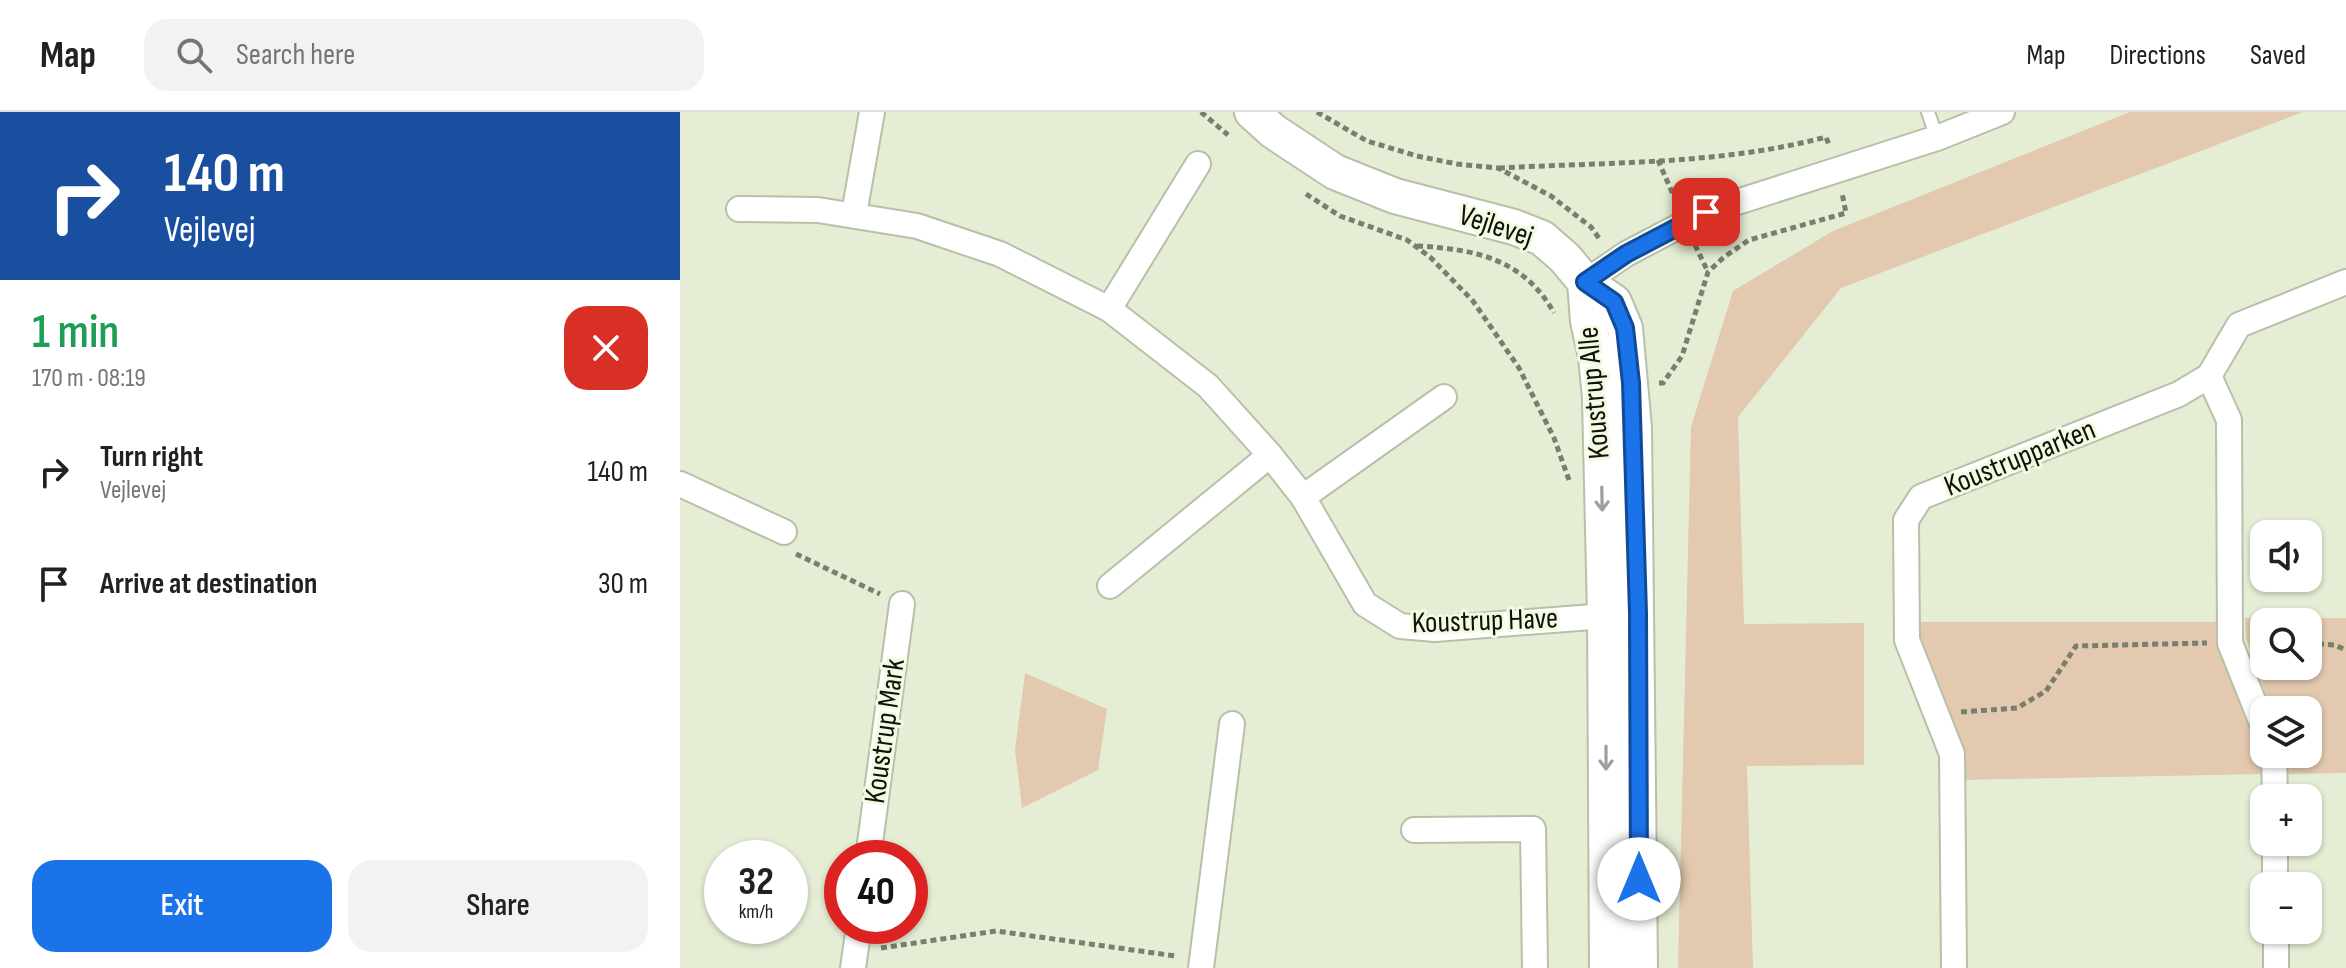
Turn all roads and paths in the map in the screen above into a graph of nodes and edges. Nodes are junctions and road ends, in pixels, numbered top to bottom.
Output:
1 (872, 112) edge
2 (1201, 112) edge
3 (1252, 112) edge
4 (1928, 112) edge
5 (2002, 112) edge
6 (1937, 138) junction
7 (1232, 139) dead end
8 (1198, 164) dead end
9 (1498, 168) dead end
10 (1839, 170) junction
11 (1305, 193) dead end
12 (739, 209) dead end
13 (854, 214) junction
14 (1415, 246) junction
15 (1585, 282) junction
16 (2346, 282) edge
17 (1109, 309) junction
18 (1557, 319) dead end
19 (2209, 376) junction
20 (1631, 383) junction
21 (1444, 397) dead end
22 (1270, 455) junction
23 (680, 484) edge
24 (1570, 484) dead end
25 (1303, 497) junction
26 (784, 532) joint
27 (1110, 586) dead end
28 (902, 604) joint
29 (1621, 614) junction
30 (2230, 643) junction
31 (2322, 644) edge
32 (2346, 650) edge
33 (2251, 696) edge
34 (1936, 714) junction
35 (1232, 724) dead end
36 (1414, 830) dead end
37 (870, 840) edge
38 (2276, 944) edge
39 (856, 947) edge
40 (1202, 964) edge
41 (1535, 968) edge
42 (1607, 968) edge
43 (1640, 968) edge
44 (1954, 968) edge
45 (2276, 968) edge

1 - 13 street
2 - 7 path
3 - 15 street, Vejlevej
4 - 6 lane
5 - 6 street
6 - 10 street
8 - 17 street
9 - 10 path
10 - 15 street
10 - 20 path
11 - 14 path
12 - 13 street, Koustrup Have
13 - 17 street, Koustrup Have
14 - 18 path
14 - 24 path
15 - 20 street, Koustrup Alle
15 -> 29 street, Koustrup Alle
16 - 19 street, Koustrupparken
17 - 22 street, Koustrup Have
19 - 30 street
19 - 34 street, Koustrupparken
20 - 29 street, Koustrup Alle
21 - 25 street
22 - 25 street, Koustrup Have
22 - 27 street
23 - 26 street
25 - 29 street, Koustrup Have
26 - 28 path
28 - 37 street, Koustrup Mark
29 -> 42 street, Koustrup Alle
29 - 43 street, Koustrup Alle
30 - 33 street
30 - 34 path
31 - 32 path
34 - 44 street, Koustrupparken
35 - 40 street
36 - 41 street
38 - 45 street
39 - 40 path

